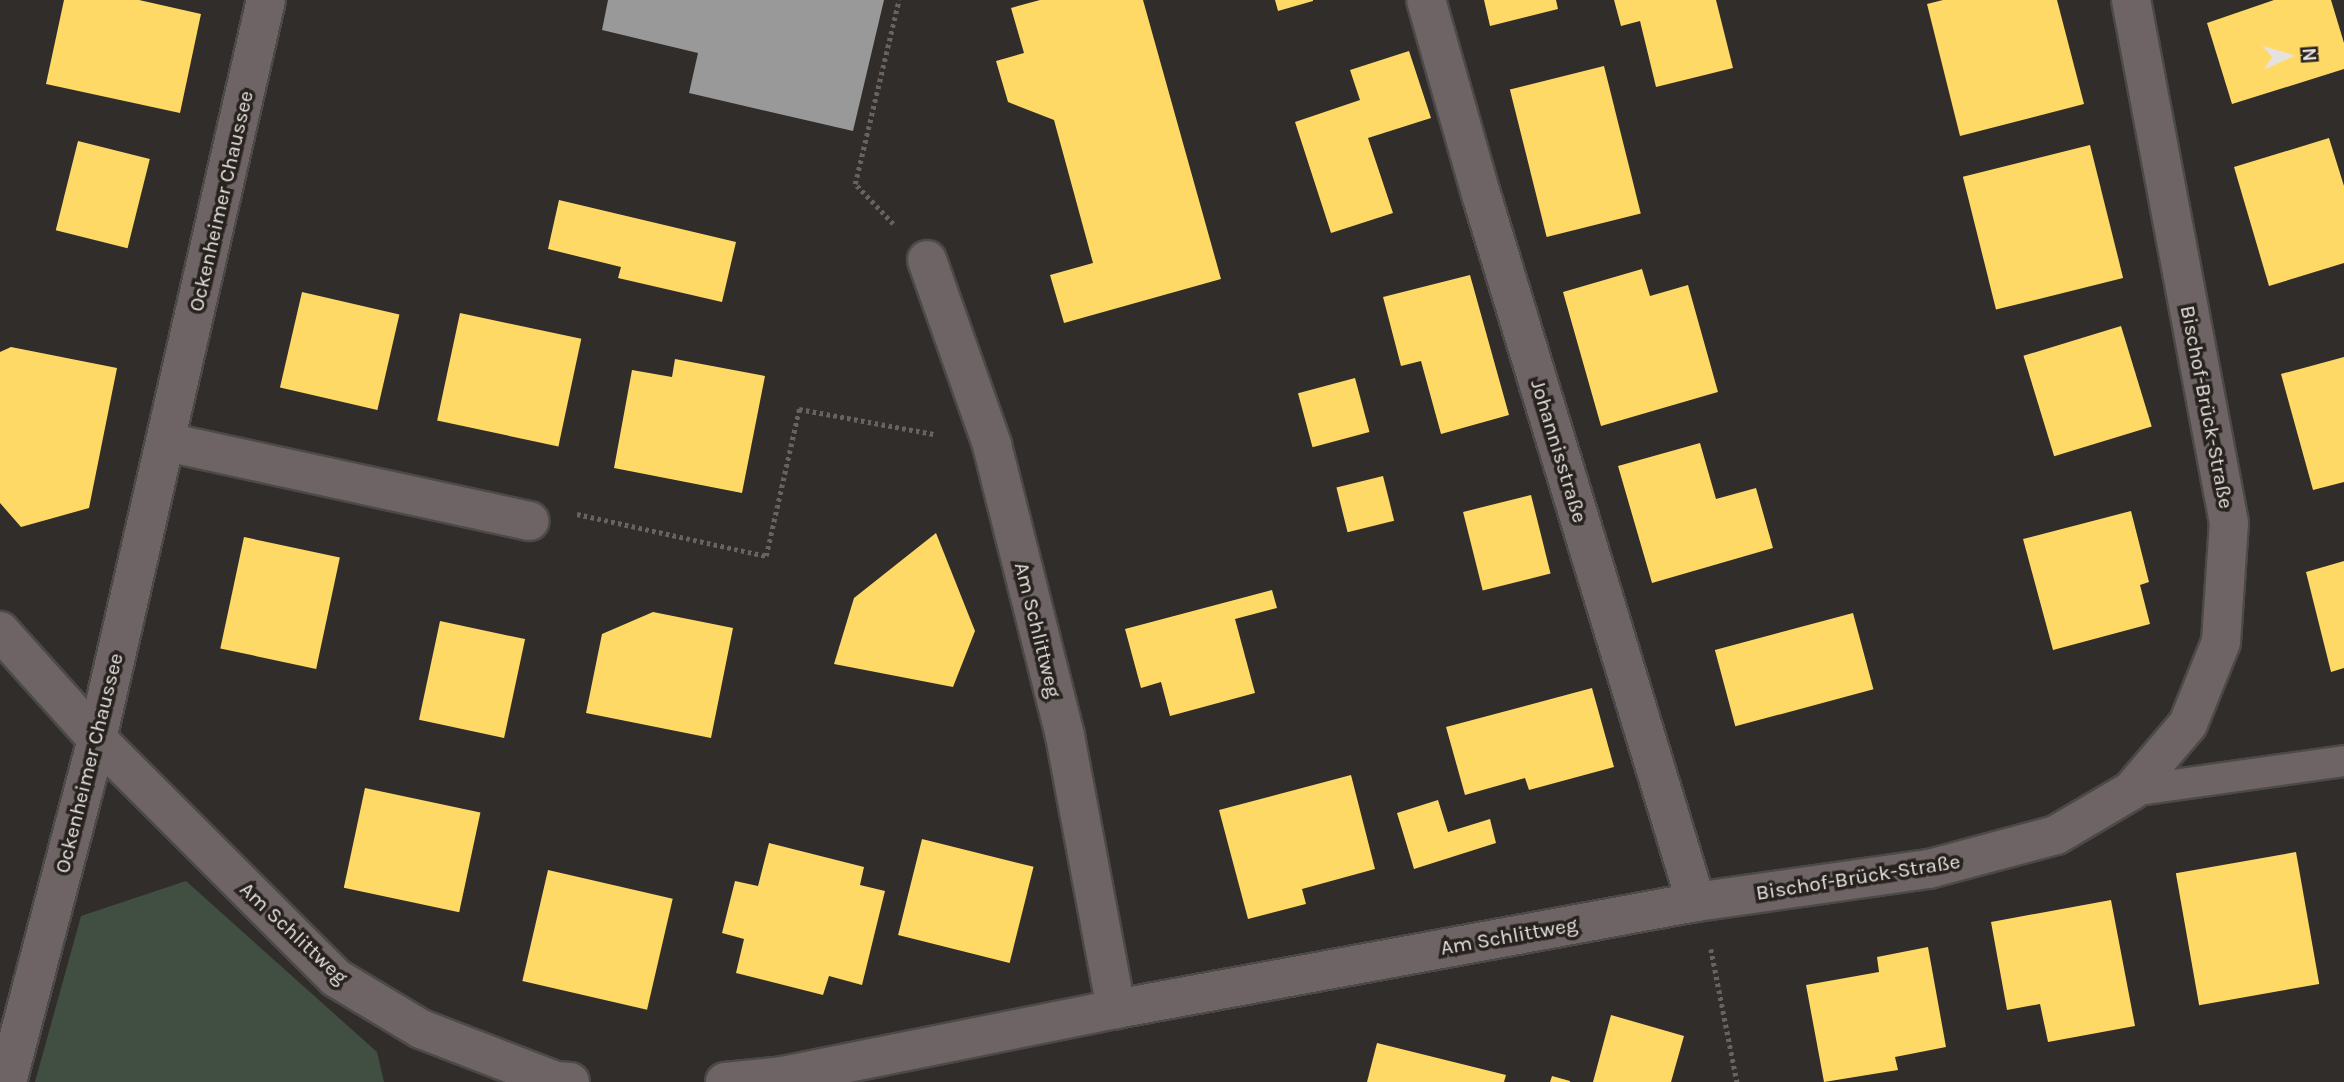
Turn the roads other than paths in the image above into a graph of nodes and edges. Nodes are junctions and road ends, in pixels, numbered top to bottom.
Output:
1 (266, 0) edge
2 (1426, 0) edge
3 (2131, 0) edge
4 (927, 260) road end
5 (167, 442) junction
6 (528, 521) road end
7 (0, 631) edge
8 (97, 738) junction
9 (2344, 761) edge
10 (2131, 791) junction
11 (1696, 902) junction
12 (1116, 1009) junction
13 (7, 1082) edge
14 (570, 1082) edge
15 (725, 1082) edge

1 - 5 street, Ockenheimer Chaussee
2 - 11 street, Johannisstraße
3 - 10 street, Bischof-Brück-Straße
4 - 12 street, Am Schlittweg
5 - 6 street
5 - 8 street, Ockenheimer Chaussee
7 - 8 street, Am Schlittweg
8 - 13 street, Ockenheimer Chaussee
8 - 14 street, Am Schlittweg
9 - 10 lane, Bischof-Brück-Straße
10 - 11 street, Bischof-Brück-Straße
11 - 12 street, Am Schlittweg
12 - 15 street, Am Schlittweg

